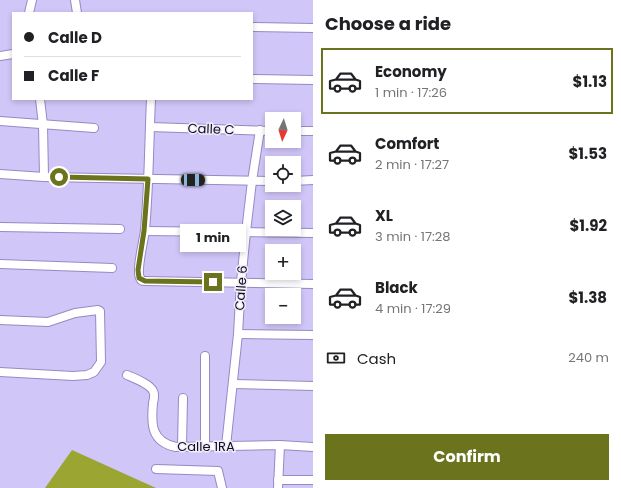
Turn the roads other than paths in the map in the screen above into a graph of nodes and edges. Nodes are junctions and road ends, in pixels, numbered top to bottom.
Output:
1 (32, 0) edge
2 (75, 0) edge
3 (29, 12) edge
4 (77, 12) edge
5 (253, 27) edge
6 (313, 28) edge
7 (12, 54) edge
8 (0, 56) edge
9 (253, 79) edge
10 (313, 80) edge
11 (40, 100) edge
12 (151, 100) edge
13 (0, 121) edge
14 (43, 125) junction
15 (150, 127) junction
16 (94, 128) dead end
17 (260, 130) junction
18 (265, 130) edge
19 (301, 131) edge
20 (313, 131) edge
21 (0, 174) edge
22 (44, 177) junction
23 (148, 179) junction
24 (313, 180) edge
25 (252, 181) junction
26 (265, 181) edge
27 (301, 181) edge
28 (0, 227) edge
29 (120, 229) dead end
30 (144, 231) junction
31 (246, 232) junction
32 (313, 233) edge
33 (0, 264) edge
34 (112, 268) dead end
35 (241, 282) junction
36 (313, 284) edge
37 (0, 320) edge
38 (238, 334) junction
39 (313, 335) edge
40 (205, 356) dead end
41 (0, 372) edge
42 (127, 375) dead end
43 (233, 384) junction
44 (313, 386) edge
45 (183, 398) dead end
46 (280, 445) junction
47 (182, 446) junction
48 (205, 446) junction
49 (226, 446) junction
50 (313, 447) edge
51 (156, 469) dead end
52 (313, 480) edge
53 (278, 484) edge
54 (222, 488) edge

1 - 3 street
2 - 4 street
5 - 6 street
7 - 8 street
9 - 10 street
11 - 14 street
12 - 15 street
13 - 14 street
14 - 16 street
14 - 22 street
15 - 17 street, Calle C
15 - 23 street
17 - 18 street, Calle C
17 - 25 street, Calle 6
19 - 20 street
21 - 22 street
22 - 23 street
23 - 25 street
23 - 30 street
24 - 27 street
25 - 26 street
25 - 31 street, Calle 6
28 - 29 street
30 - 31 street
30 - 35 street
31 - 32 street
31 - 35 street, Calle 6
33 - 34 street
35 - 36 street
35 - 38 street, Calle 6
37 - 41 street
38 - 39 street
38 - 43 street, Calle 6
40 - 48 street
42 - 47 street, Calle 1RA
43 - 44 street
43 - 49 street, Calle 6
45 - 47 street
46 - 49 street, Calle 1RA
46 - 50 street, Calle 1RA
46 - 53 street
47 - 48 street, Calle 1RA
48 - 49 street, Calle 1RA
51 - 54 street
52 - 53 street

